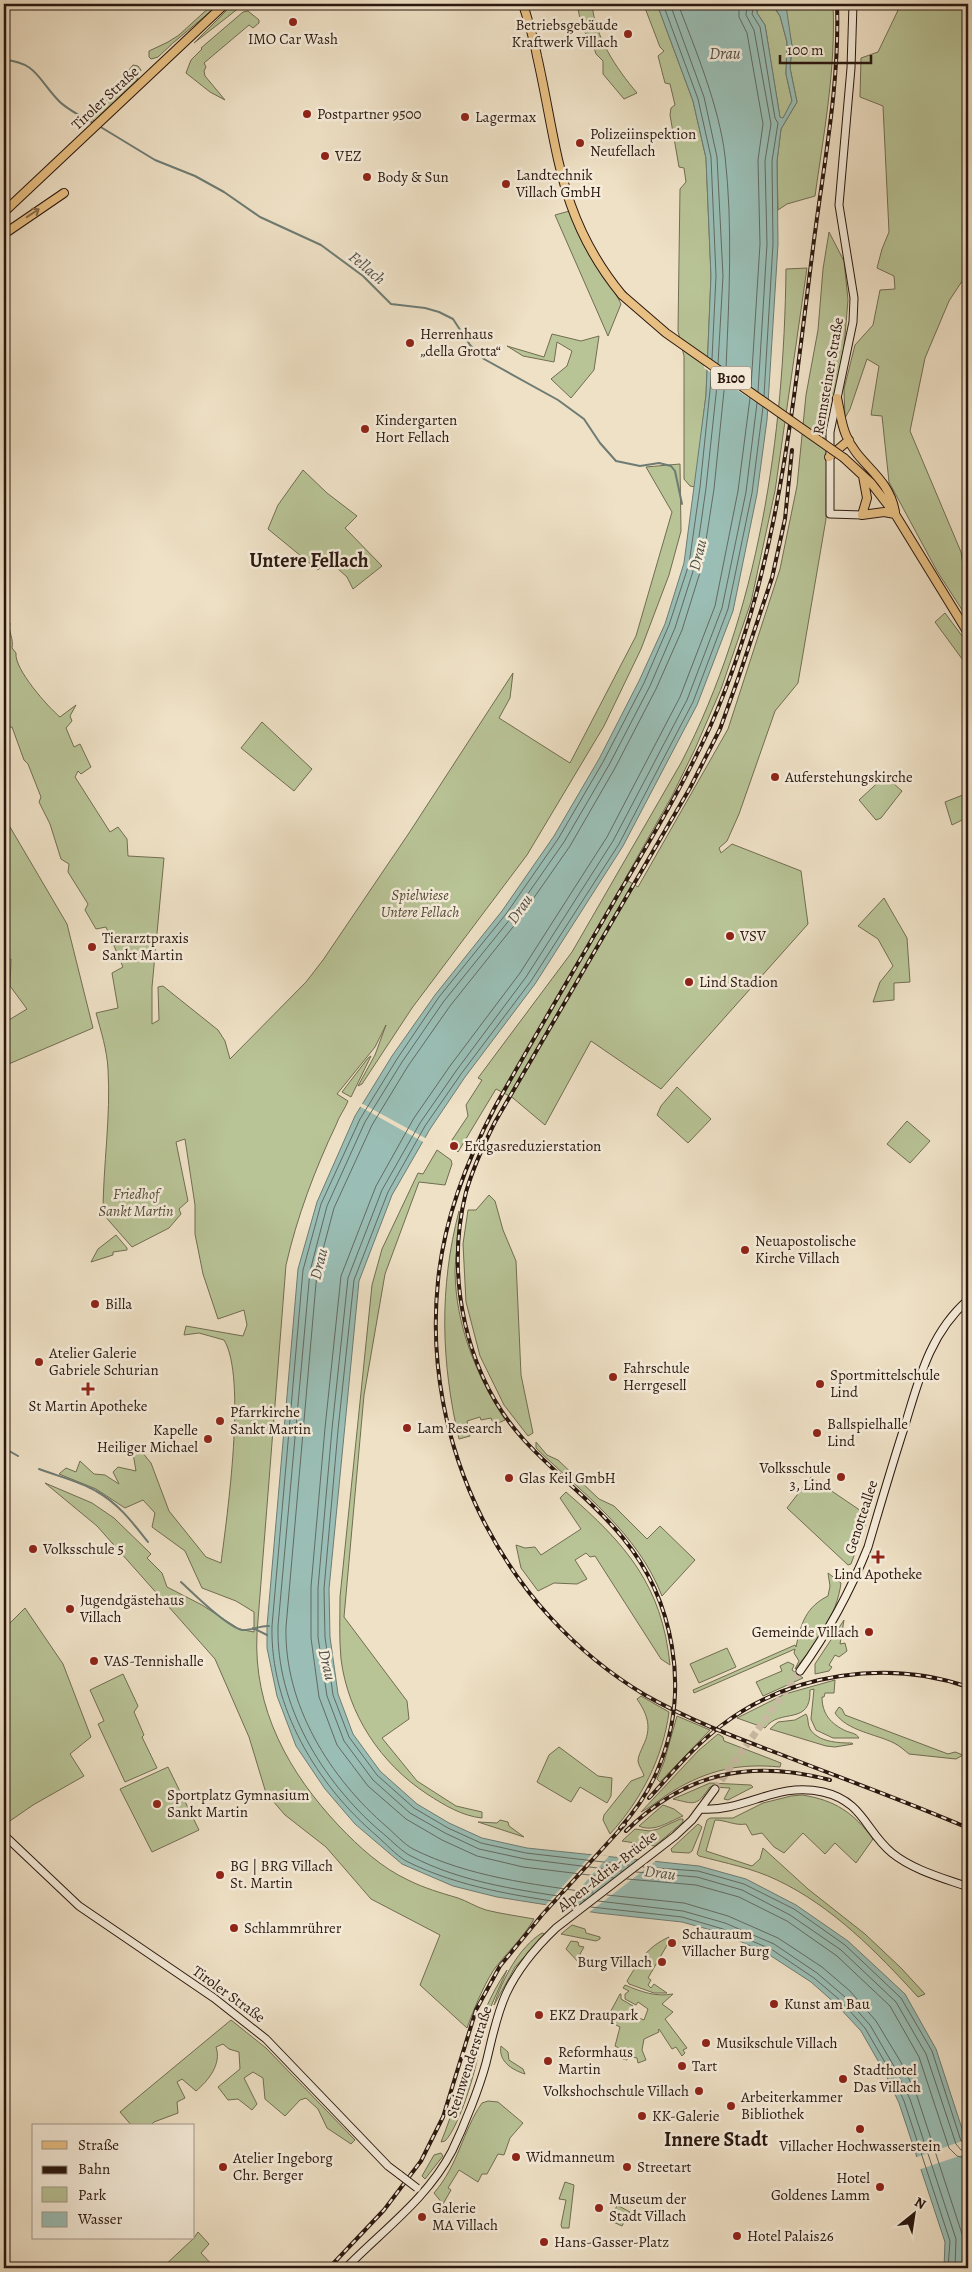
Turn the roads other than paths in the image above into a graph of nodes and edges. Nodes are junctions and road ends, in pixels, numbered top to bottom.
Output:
1 (225, 4) edge
2 (518, 4) edge
3 (523, 4) edge
4 (854, 4) edge
5 (530, 28) junction
6 (64, 193) dead end
7 (4, 212) edge
8 (4, 234) edge
9 (837, 398) junction
10 (849, 440) junction
11 (828, 457) junction
12 (863, 476) junction
13 (895, 514) junction
14 (862, 515) junction
15 (968, 633) edge
16 (968, 1300) edge
17 (800, 1670) tunnel mouth
18 (715, 1789) tunnel mouth
19 (700, 1809) junction
20 (4, 1835) edge
21 (968, 1887) edge
22 (556, 1928) joint
23 (420, 2191) junction
24 (346, 2268) edge

1 - 7 main road, Tiroler Straße
2 - 5 main road
3 - 5 main road, B100
4 - 9 main road, Rennsteiner Straße
5 - 12 main road, B100, bridge
8 -> 6 main road
9 - 10 main road
9 - 11 main road, Rennsteiner Straße
10 - 11 main road
10 - 13 main road
11 - 14 main road, Rennsteiner Straße
12 - 13 main road, B100
12 - 14 main road
13 - 14 main road
13 - 15 main road, B100
16 - 17 main road, Genotteallee
18 - 19 main road
19 - 21 main road
19 - 22 main road, Alpen-Adria-Brücke
20 - 23 main road, Tiroler Straße, bridge
22 - 23 main road, Steinwenderstraße
23 - 24 main road, Steinwenderstraße

